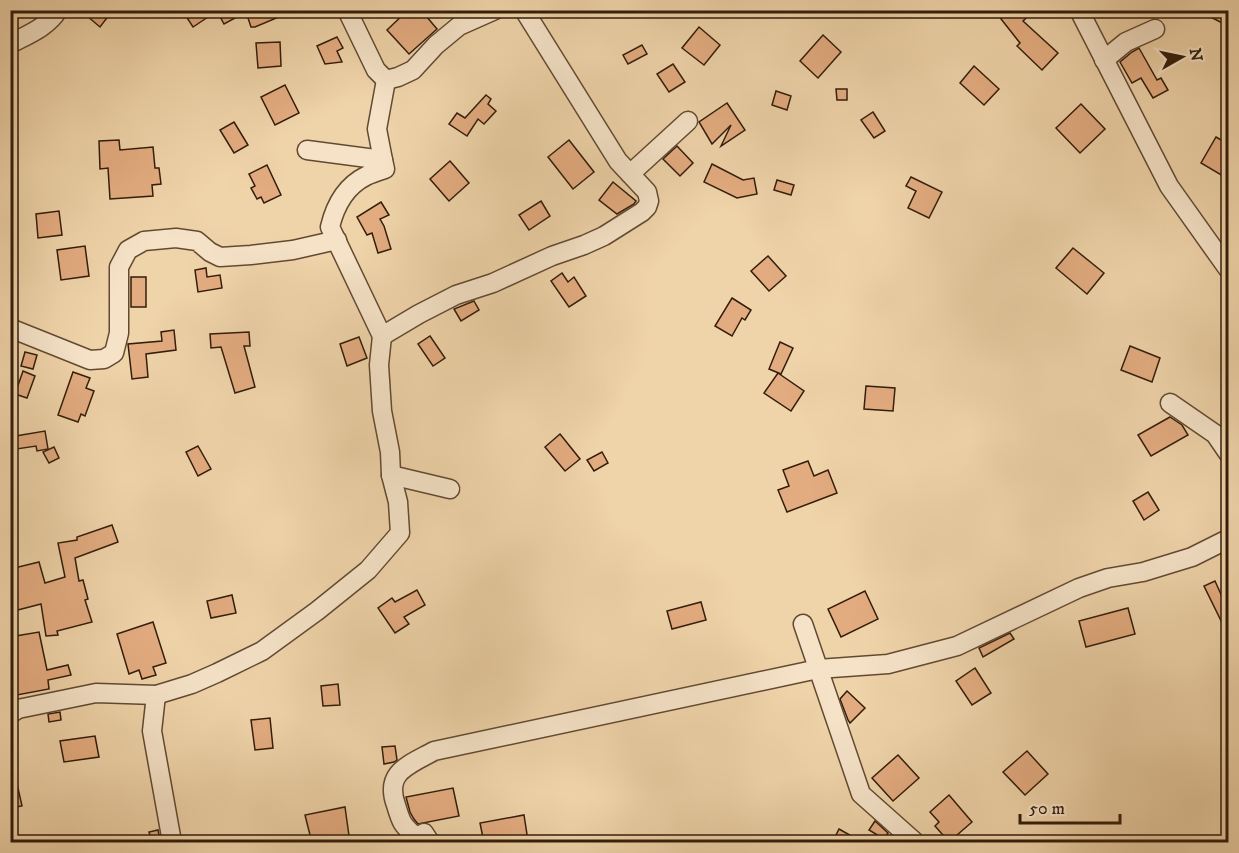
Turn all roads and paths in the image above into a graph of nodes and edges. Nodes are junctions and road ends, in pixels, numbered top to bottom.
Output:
1 (58, 10) edge
2 (347, 10) edge
3 (495, 10) edge
4 (524, 10) edge
5 (1079, 10) edge
6 (1155, 29) dead end
7 (10, 44) edge
8 (1104, 60) junction
9 (386, 80) junction
10 (688, 121) dead end
11 (307, 150) dead end
12 (384, 160) junction
13 (630, 174) junction
14 (337, 240) junction
15 (1228, 269) edge
16 (10, 328) edge
17 (382, 336) junction
18 (1170, 403) dead end
19 (1228, 453) edge
20 (391, 475) junction
21 (450, 489) dead end
22 (1228, 539) edge
23 (803, 624) dead end
24 (818, 669) junction
25 (156, 695) junction
26 (10, 714) edge
27 (172, 843) edge
28 (430, 843) edge
29 (915, 843) edge

1 - 7 street
2 - 9 street
3 - 9 street
4 - 13 street
5 - 8 street
6 - 8 street
8 - 15 street
9 - 12 street
10 - 13 street
11 - 12 street
12 - 14 street
13 - 17 street
14 - 16 street
14 - 17 street
17 - 20 street
18 - 19 street
20 - 21 street
20 - 25 street
22 - 24 street
23 - 24 street
24 - 28 street
24 - 29 street
25 - 26 street
25 - 27 street

